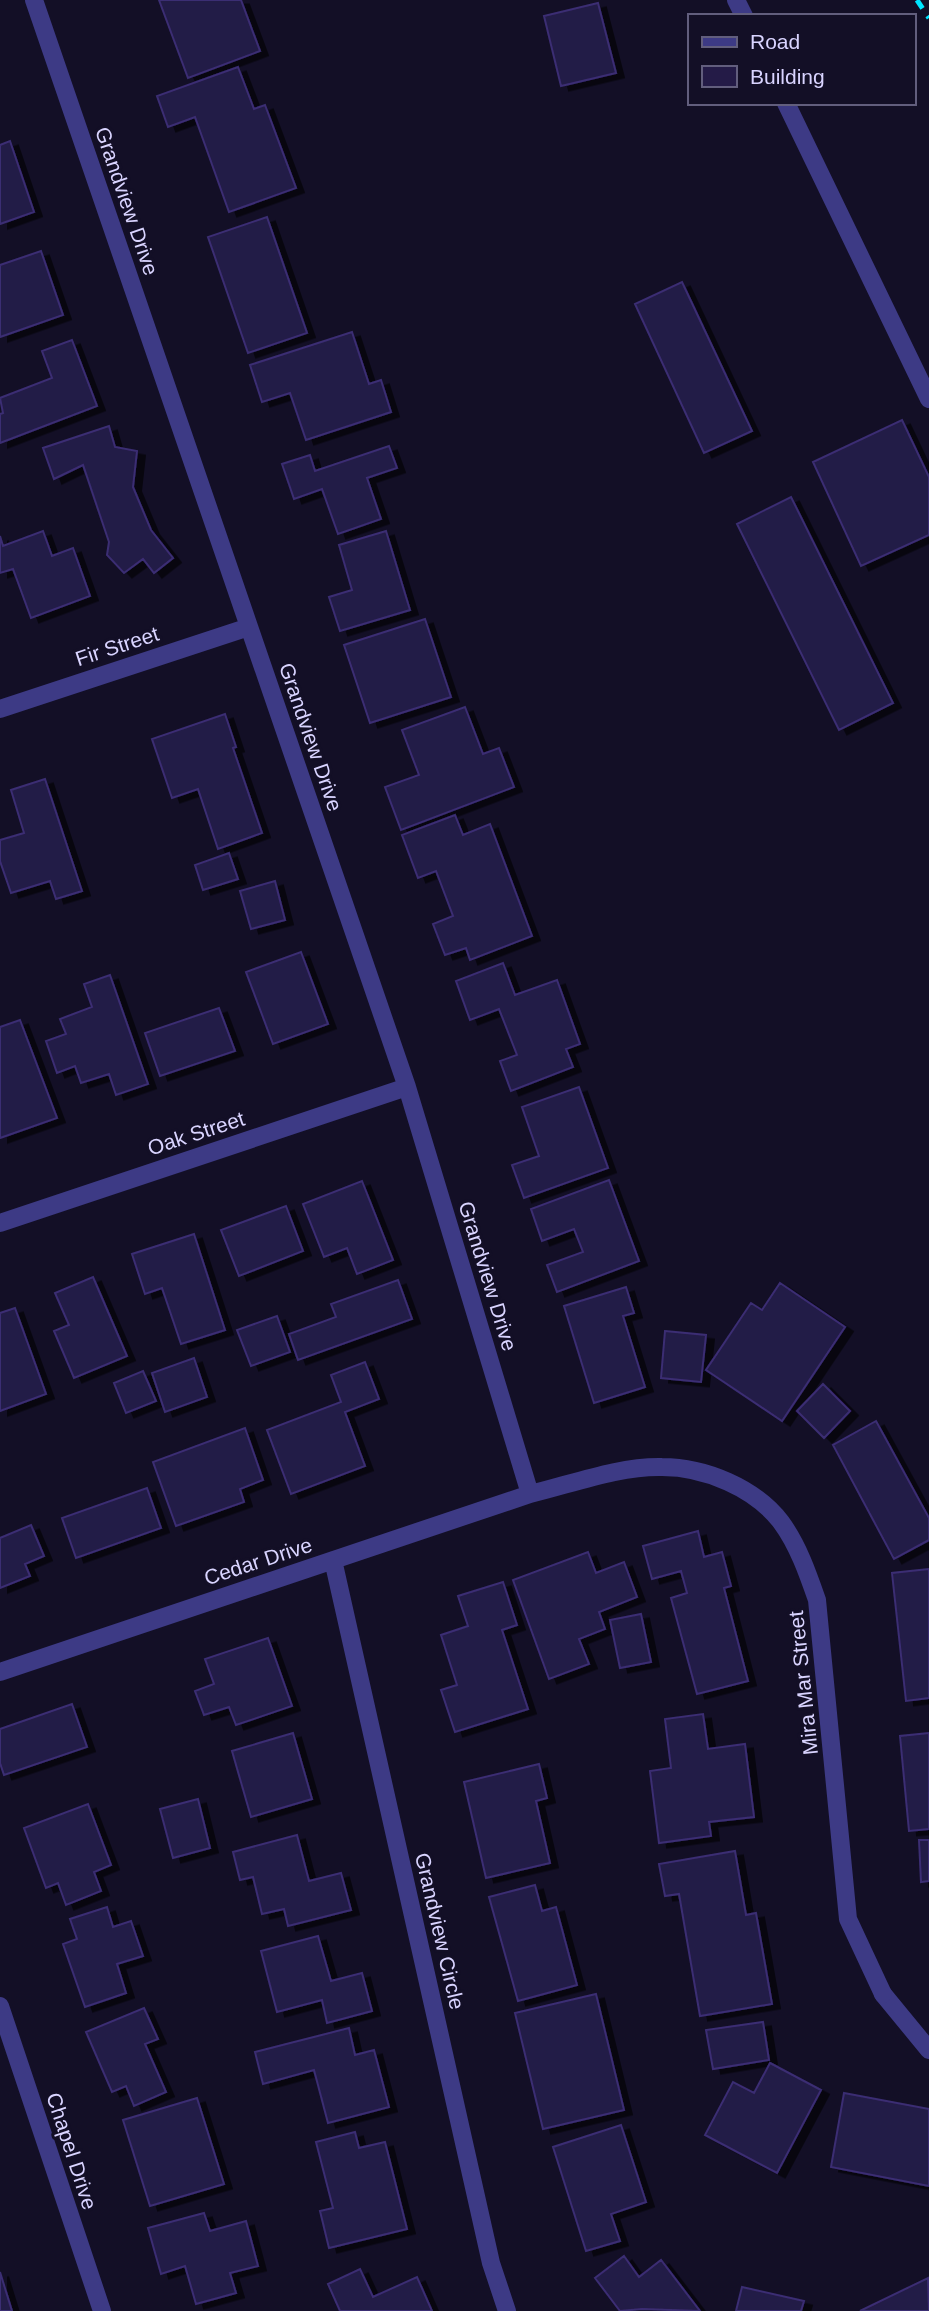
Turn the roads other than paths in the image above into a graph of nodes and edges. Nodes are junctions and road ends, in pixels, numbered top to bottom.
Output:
1 (34, 0) edge
2 (787, 105) edge
3 (929, 399) edge
4 (249, 627) junction
5 (0, 709) edge
6 (407, 1087) junction
7 (0, 1223) edge
8 (530, 1494) junction
9 (333, 1560) junction
10 (0, 1672) edge
11 (0, 2006) edge
12 (929, 2050) edge
13 (102, 2311) edge
14 (507, 2311) edge

1 - 4 street, Grandview Drive
2 - 3 street
4 - 5 street, Fir Street
4 - 6 street, Grandview Drive
6 - 7 street, Oak Street
6 - 8 street, Grandview Drive
8 - 9 street, Cedar Drive
8 - 12 street, Mira Mar Street
9 - 10 street, Cedar Drive
9 - 14 street, Grandview Circle
11 - 13 street, Chapel Drive

